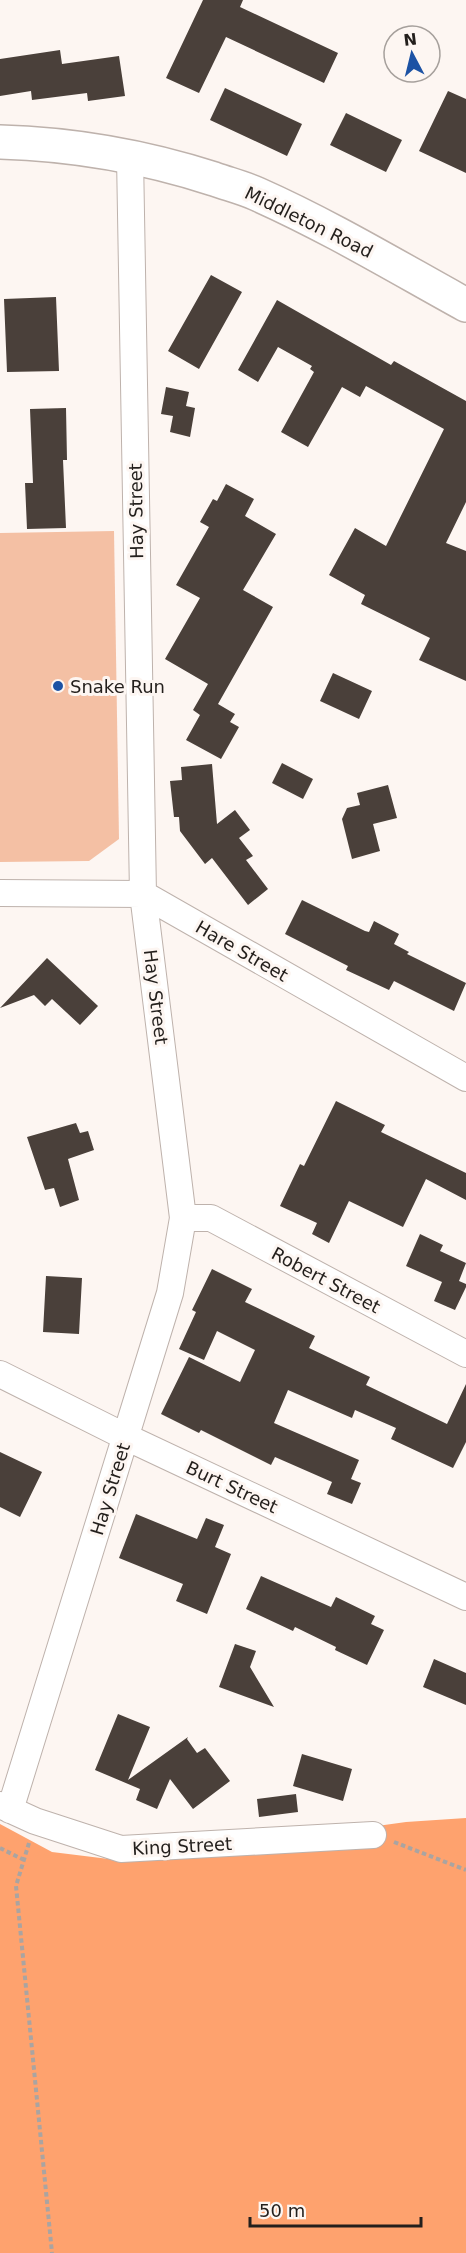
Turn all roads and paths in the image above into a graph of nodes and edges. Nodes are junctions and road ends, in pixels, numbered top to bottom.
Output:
1 (0, 142) edge
2 (130, 157) junction
3 (466, 305) edge
4 (0, 894) edge
5 (143, 894) junction
6 (466, 1078) edge
7 (183, 1218) junction
8 (466, 1354) edge
9 (0, 1374) edge
10 (126, 1437) junction
11 (466, 1597) edge
12 (5, 1808) edge
13 (35, 1821) junction
14 (373, 1835) joint
15 (0, 1848) edge
16 (24, 1860) junction
17 (466, 1870) edge
18 (52, 2253) edge

1 - 2 main road, Middleton Road
2 - 3 main road, Middleton Road
2 - 5 street, Hay Street
4 - 5 street, Hare Street
5 - 6 street, Hare Street
5 - 7 street, Hay Street
7 - 8 street, Robert Street
7 - 10 street, Hay Street
9 - 10 street, Burt Street
10 - 11 street, Burt Street
10 - 12 street, Hay Street
12 - 13 street, King Street
13 - 14 street, King Street
13 - 16 path
14 - 17 path
15 - 16 path
16 - 18 path

